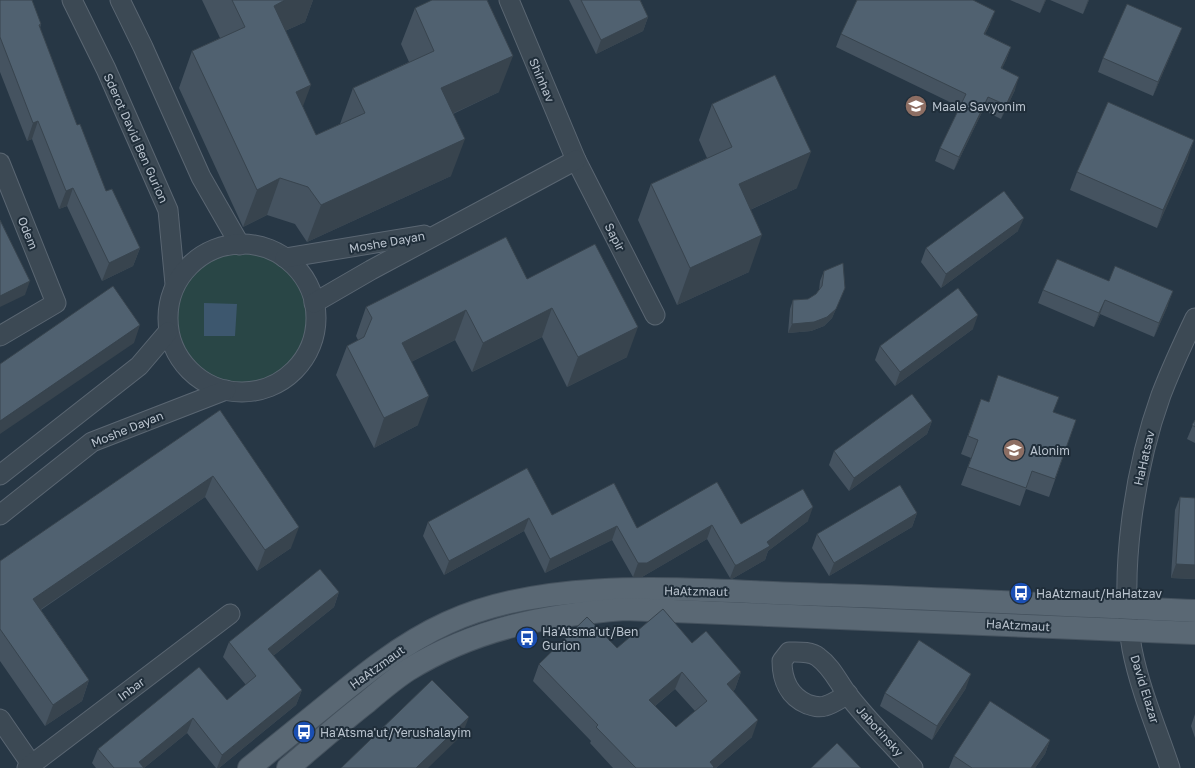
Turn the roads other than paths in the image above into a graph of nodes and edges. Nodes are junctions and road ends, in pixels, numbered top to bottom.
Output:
1 (72, 0) edge
2 (120, 0) edge
3 (509, 0) edge
4 (576, 160) junction
5 (0, 163) edge
6 (441, 232) junction
7 (240, 245) junction
8 (285, 258) junction
9 (175, 284) junction
10 (314, 304) junction
11 (655, 315) dead end
12 (1195, 318) edge
13 (168, 332) junction
14 (0, 336) edge
15 (226, 390) junction
16 (0, 475) edge
17 (0, 515) edge
18 (1128, 608) junction
19 (1195, 611) edge
20 (230, 614) dead end
21 (1129, 630) junction
22 (1195, 633) edge
23 (848, 694) dead end
24 (0, 719) edge
25 (29, 766) edge
26 (249, 768) edge
27 (288, 768) edge
28 (913, 768) edge
29 (1170, 768) edge

1 - 9 street, Sderot David Ben Gurion
2 - 7 street
3 - 4 street, Shinhav
4 - 6 street, Moshe Dayan
4 - 11 street, Sapir
5 - 14 street, Odem
6 - 8 street, Moshe Dayan
6 - 10 street, Moshe Dayan
7 - 8 street
7 - 9 street
8 - 10 street
9 - 13 street
10 - 15 street
12 - 18 street, HaHatsav
13 - 15 street
13 - 16 street
15 - 17 street, Moshe Dayan
18 - 19 main road, HaAtzmaut
18 - 21 street, David Elazar
18 - 26 main road, HaAtzmaut
20 - 25 street, Inbar
21 - 22 main road, HaAtzmaut
21 - 27 main road, HaAtzmaut
21 - 29 street, David Elazar
23 - 28 street, Jabotinsky
24 - 25 street, Inbar

